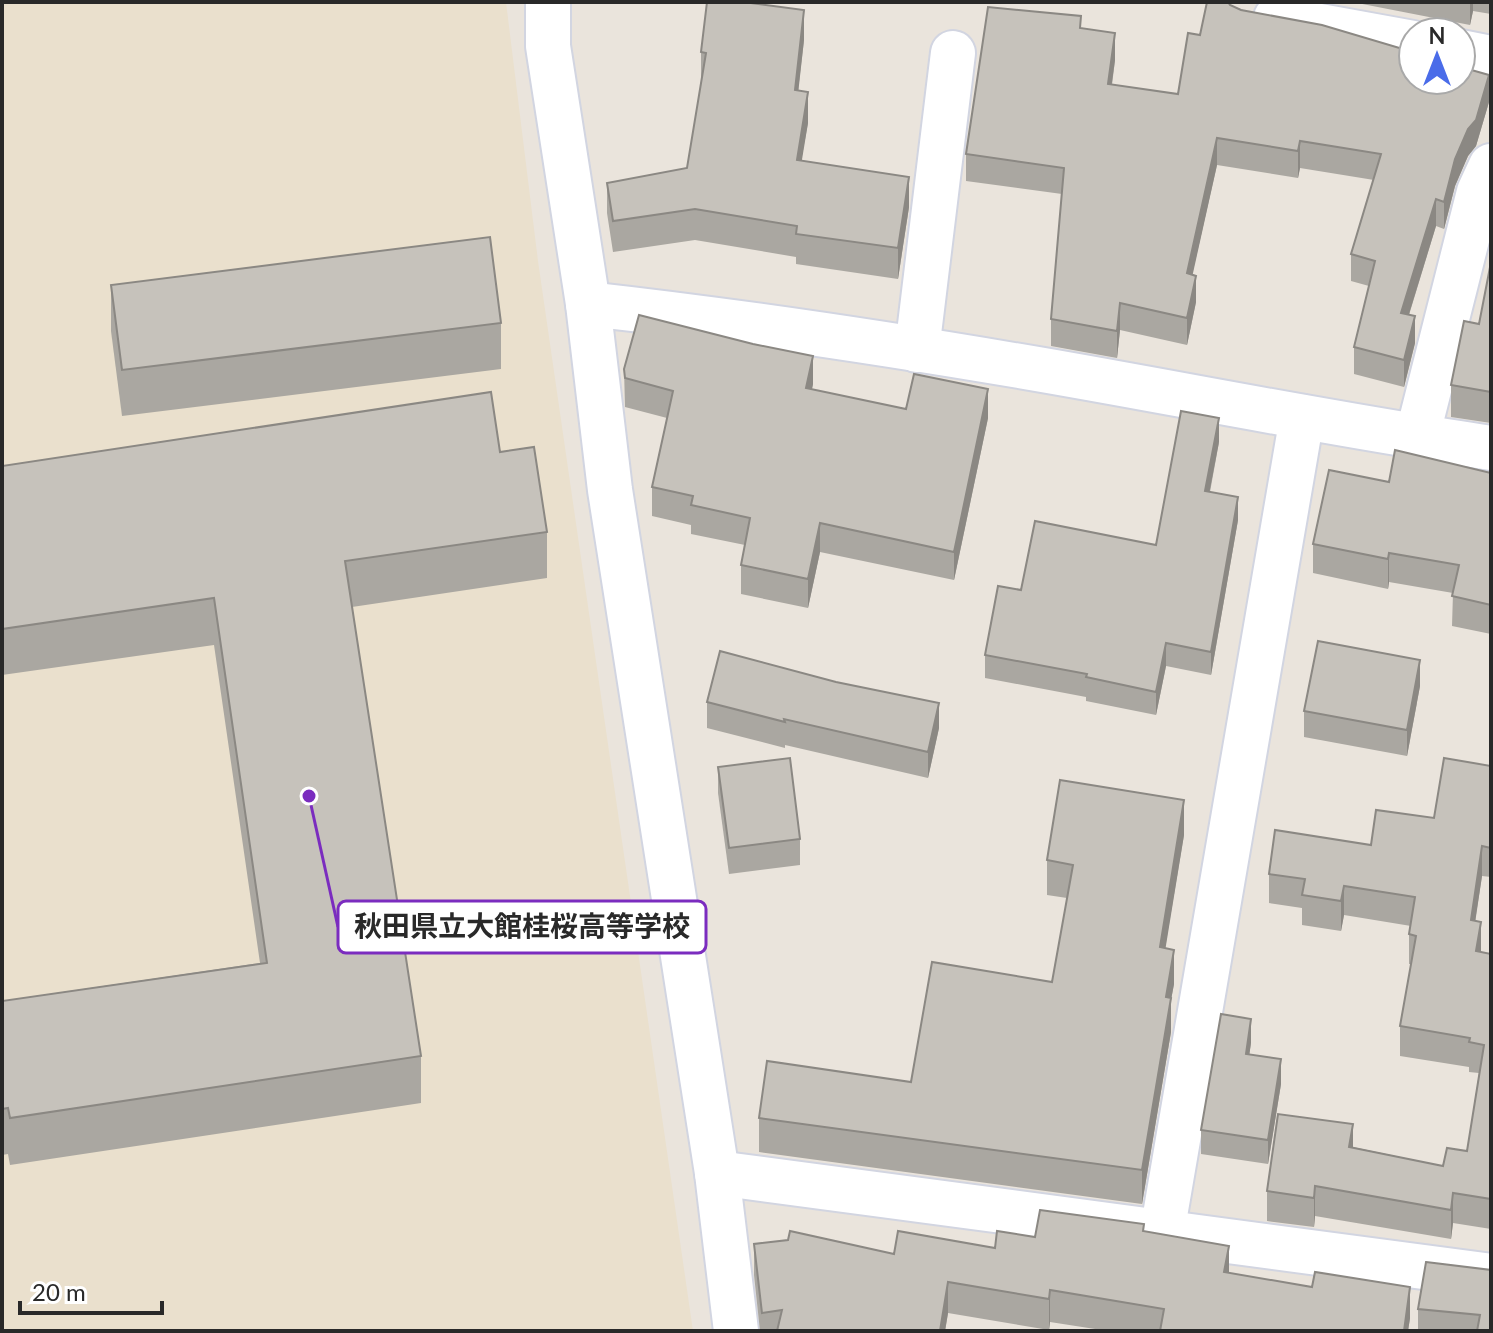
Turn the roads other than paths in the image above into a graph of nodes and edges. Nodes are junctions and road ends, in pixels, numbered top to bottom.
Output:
1 (548, 2) edge
2 (1246, 12) edge
3 (1397, 40) edge
4 (953, 53) dead end
5 (1491, 166) edge
6 (588, 304) junction
7 (917, 350) junction
8 (1302, 417) junction
9 (1417, 437) junction
10 (1491, 448) edge
11 (717, 1173) junction
12 (1162, 1233) junction
13 (1491, 1276) edge
14 (736, 1331) edge

1 - 6 street
2 - 3 street
4 - 7 street
5 - 9 street
6 - 7 street
6 - 11 street
7 - 8 street
8 - 9 street
8 - 12 street
9 - 10 street
11 - 12 street
11 - 14 street
12 - 13 street

